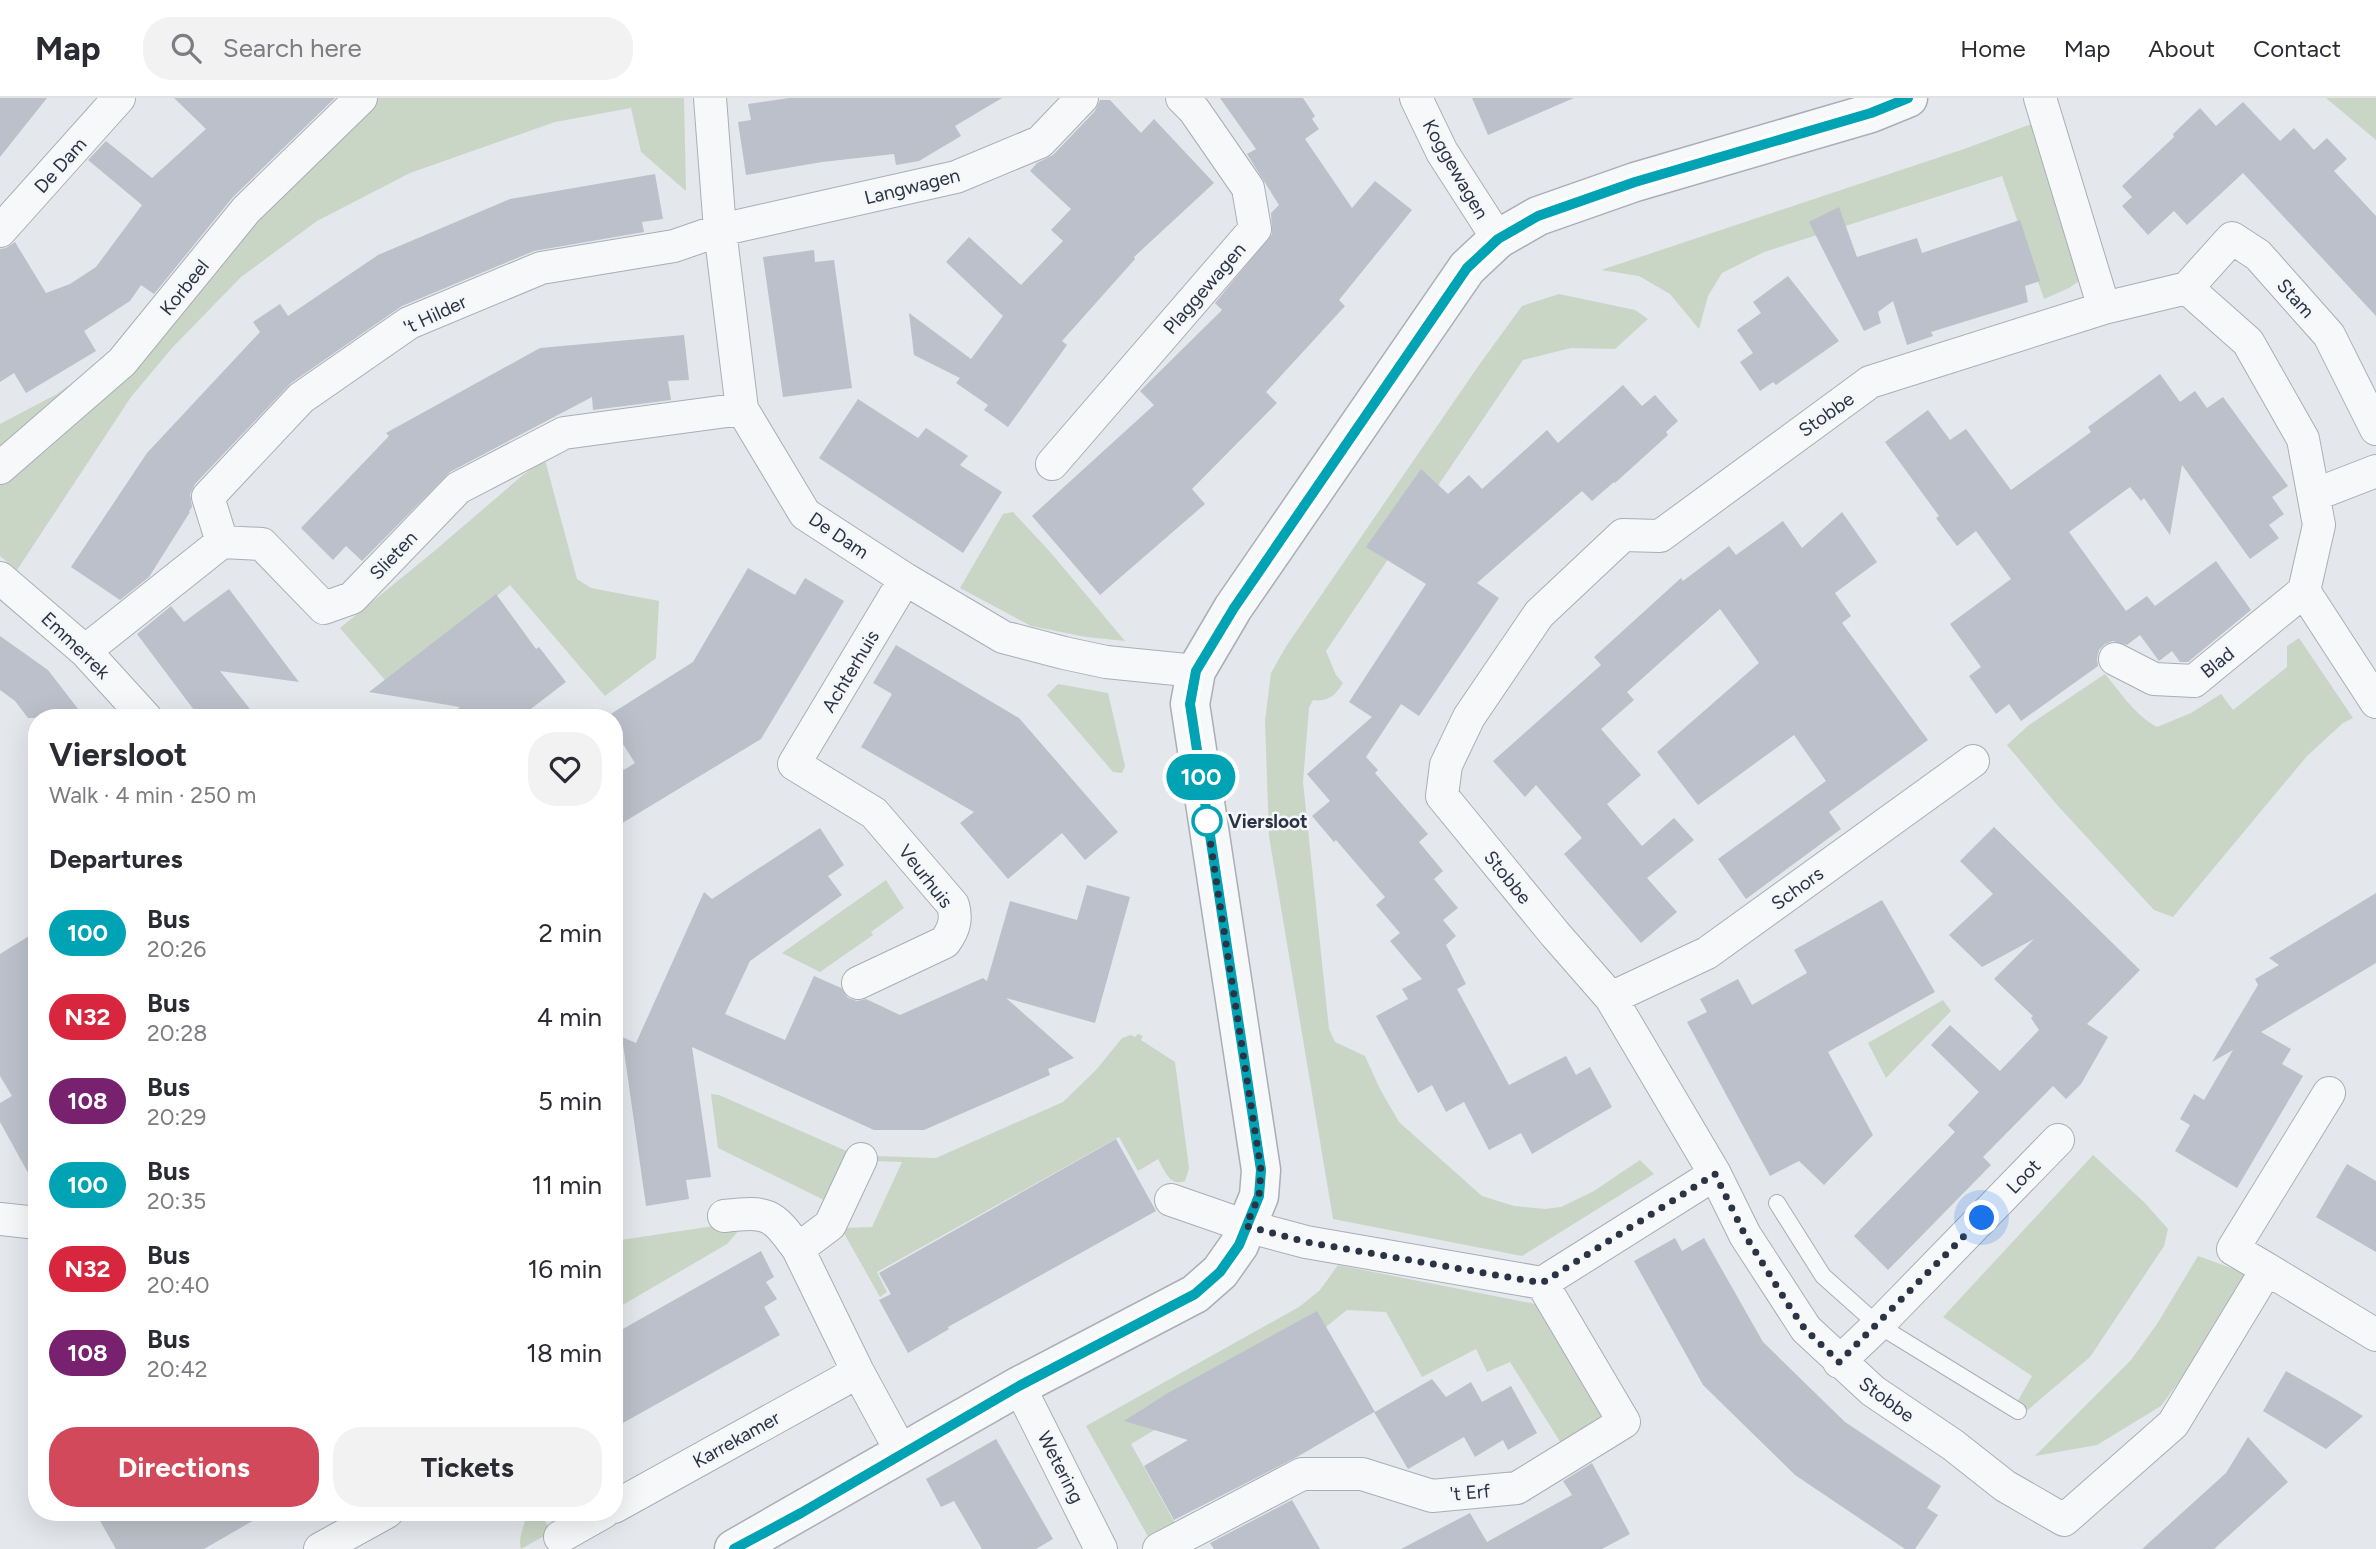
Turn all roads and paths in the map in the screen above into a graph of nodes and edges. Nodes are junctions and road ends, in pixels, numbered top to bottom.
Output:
1 (119, 98) edge
2 (361, 98) edge
3 (710, 98) edge
4 (1082, 98) edge
5 (1182, 98) edge
6 (1416, 98) edge
7 (1908, 98) edge
8 (2040, 98) edge
9 (720, 230) junction
10 (0, 231) edge
11 (1498, 239) junction
12 (2187, 288) junction
13 (2104, 308) junction
14 (742, 409) junction
15 (2376, 429) edge
16 (1052, 464) dead end
17 (0, 468) edge
18 (2376, 471) edge
19 (2314, 495) junction
20 (222, 542) junction
21 (0, 578) edge
22 (905, 579) junction
23 (2304, 591) junction
24 (85, 651) junction
25 (2115, 659) dead end
26 (1196, 671) junction
27 (2376, 702) edge
28 (138, 709) edge
29 (1973, 761) dead end
30 (794, 764) joint
31 (858, 983) dead end
32 (1611, 998) junction
33 (2329, 1093) dead end
34 (2058, 1140) dead end
35 (861, 1159) dead end
36 (1715, 1174) junction
37 (1171, 1200) dead end
38 (1777, 1203) dead end
39 (724, 1216) dead end
40 (0, 1219) edge
41 (28, 1222) edge
42 (1246, 1226) junction
43 (798, 1249) junction
44 (2267, 1269) junction
45 (1542, 1283) junction
46 (1878, 1325) junction
47 (2376, 1335) edge
48 (1839, 1362) junction
49 (858, 1372) junction
50 (1019, 1386) junction
51 (2018, 1411) dead end
52 (902, 1453) junction
53 (623, 1502) edge
54 (371, 1521) edge
55 (588, 1521) edge
56 (560, 1536) dead end
57 (320, 1549) edge
58 (734, 1549) edge
59 (1101, 1549) edge
60 (1158, 1549) edge

1 - 10 street, De Dam
2 - 17 street, Korbeel
3 - 9 street, De Dam
4 - 9 street, Langwagen
5 - 16 street, Plaggewagen
6 - 11 street, Koggewagen
7 - 11 street
8 - 13 street
9 - 14 street, De Dam
9 - 20 street, 't Hilder
11 - 26 street
12 - 13 street
12 - 15 street, Stam
12 - 19 street
13 - 32 street, Stobbe
14 - 20 street, Slieten
14 - 22 street, De Dam
18 - 19 street
19 - 23 street
20 - 24 street
21 - 24 street, Emmerrek
22 - 26 street, De Dam
22 - 30 street, Achterhuis
23 - 25 street, Blad
23 - 27 street
24 - 28 street, Emmerrek
26 - 42 street
29 - 32 street, Schors
30 - 31 street, Veurhuis
32 - 36 street, Stobbe
33 - 44 street
34 - 46 street, Loot
35 - 43 street
36 - 45 street
36 - 48 street, Stobbe
37 - 42 street
38 - 46 lane
39 - 43 street
40 - 41 street
42 - 45 street
42 - 50 street
43 - 49 street
44 - 47 street
44 - 48 street, Stobbe
45 - 60 street, 't Erf
46 - 48 street, Loot
46 - 51 lane
49 - 52 street
49 - 53 street, Karrekamer
50 - 52 street
50 - 59 street, Wetering
52 - 58 street
54 - 57 street
55 - 56 street

